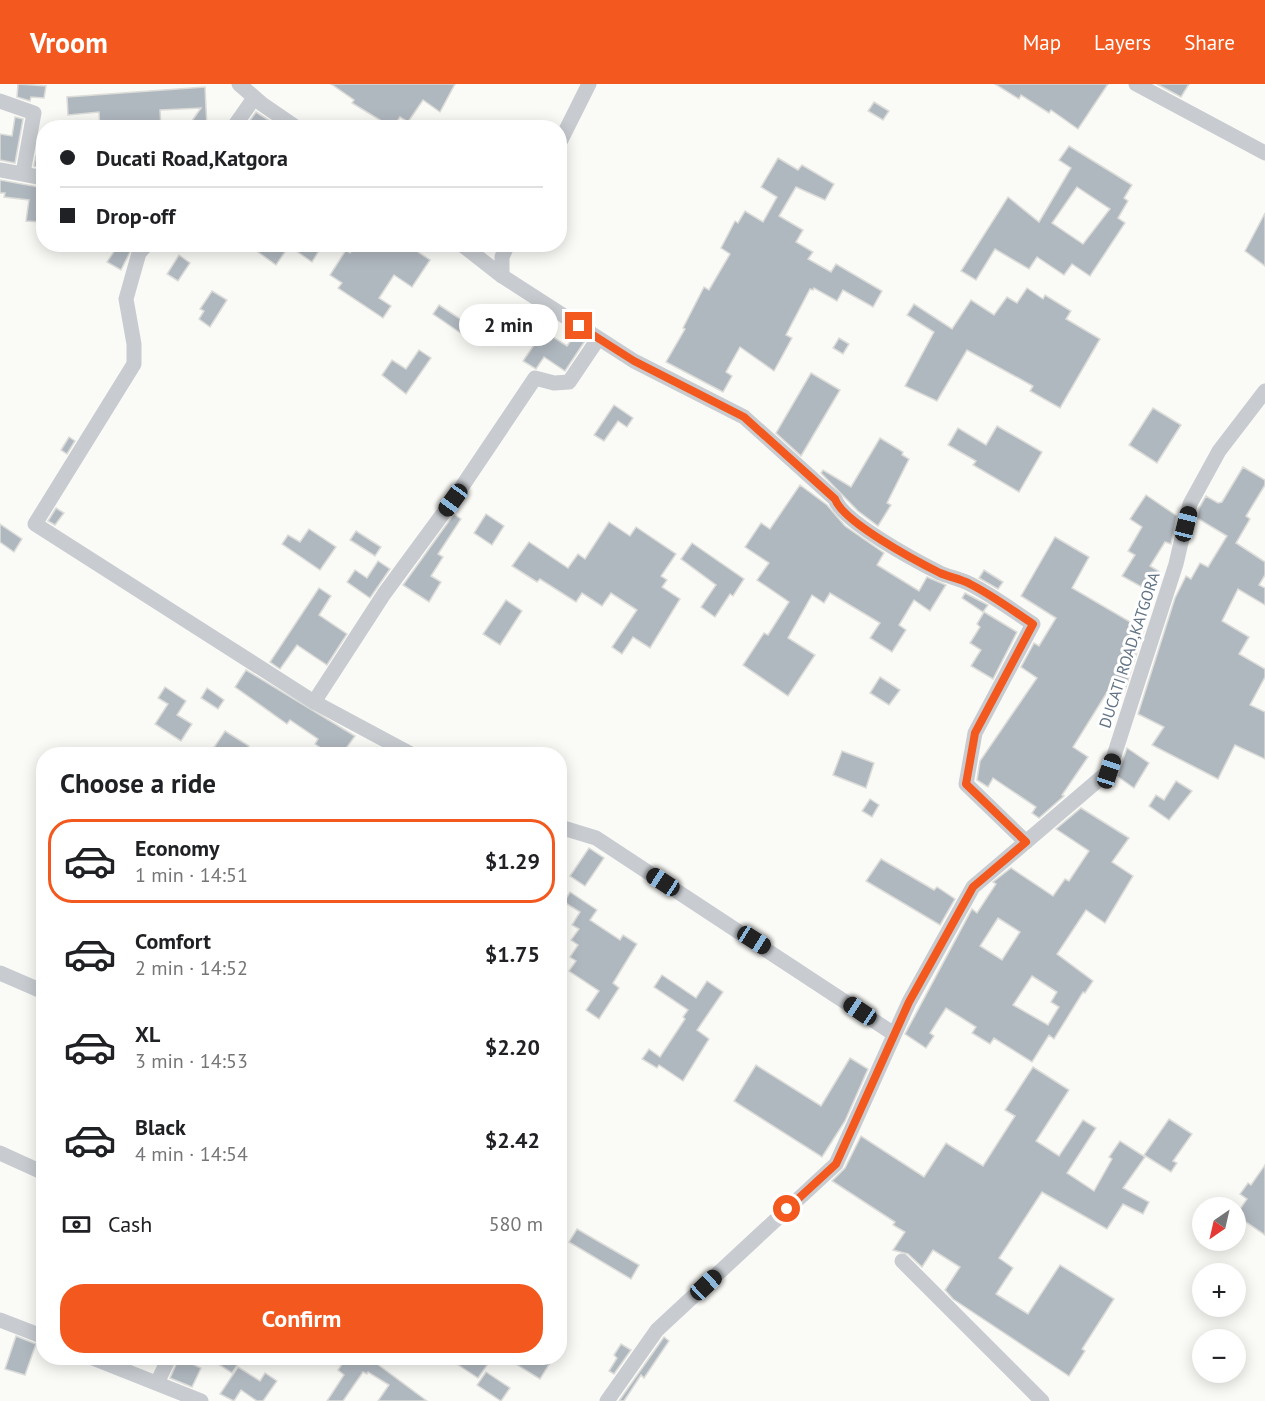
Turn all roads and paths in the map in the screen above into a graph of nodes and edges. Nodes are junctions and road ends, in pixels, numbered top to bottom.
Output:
1 (239, 84) edge
2 (589, 84) edge
3 (1136, 84) edge
4 (254, 98) junction
5 (0, 101) edge
6 (239, 120) edge
7 (286, 120) edge
8 (567, 128) edge
9 (1265, 153) edge
10 (0, 170) edge
11 (23, 173) junction
12 (36, 176) edge
13 (140, 252) edge
14 (471, 252) edge
15 (504, 252) edge
16 (502, 276) junction
17 (598, 339) junction
18 (1265, 392) edge
19 (314, 702) junction
20 (398, 747) edge
21 (567, 829) edge
22 (1026, 842) junction
23 (0, 973) edge
24 (36, 989) edge
25 (894, 1034) junction
26 (0, 1153) edge
27 (36, 1169) edge
28 (902, 1261) dead end
29 (0, 1320) edge
30 (36, 1334) edge
31 (111, 1365) edge
32 (166, 1365) edge
33 (157, 1383) junction
34 (201, 1401) edge
35 (607, 1401) edge
36 (1042, 1401) edge

1 - 4 street
2 - 8 street
3 - 9 street
4 - 6 street
4 - 7 street
5 - 11 street
10 - 11 street
11 - 12 street
13 - 19 street
14 - 16 street
15 - 16 street
16 - 17 street
17 - 19 street
17 - 22 street
18 - 22 street, DUCATI ROAD,KATGORA
19 - 20 street
21 - 25 street
22 - 25 street, DUCATI ROAD,KATGORA
23 - 24 street
25 - 35 street, DUCATI ROAD,KATGORA
26 - 27 street
28 - 36 street
29 - 30 street
31 - 33 street
32 - 33 street
33 - 34 street

